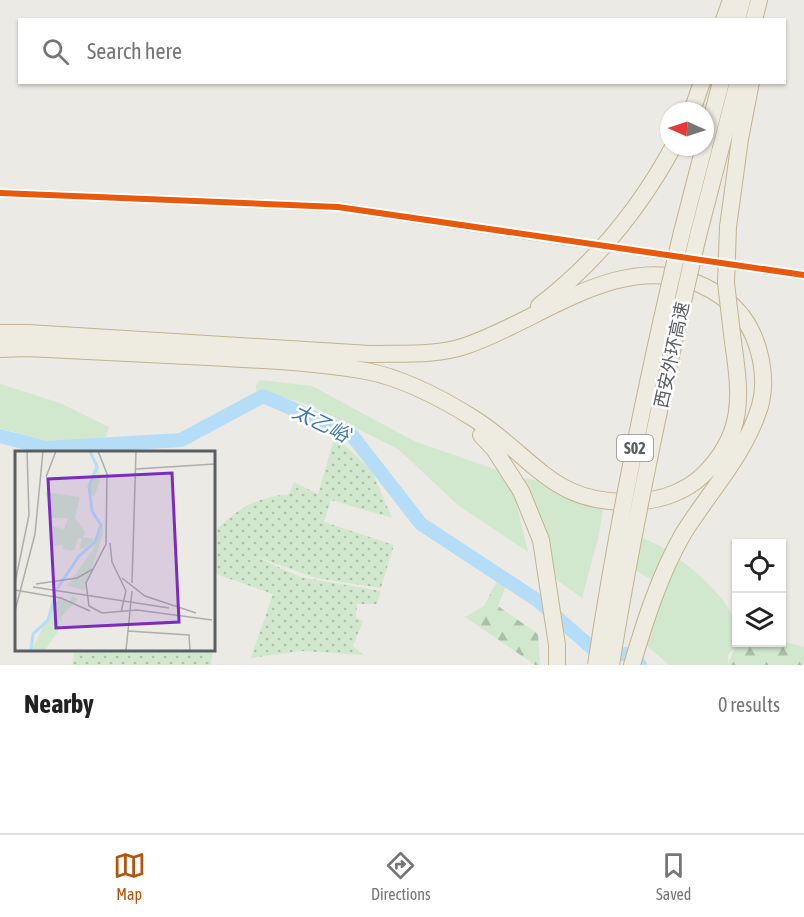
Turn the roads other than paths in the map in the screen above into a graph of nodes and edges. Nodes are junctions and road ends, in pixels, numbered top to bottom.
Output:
1 (731, 0) edge
2 (742, 0) edge
3 (759, 0) edge
4 (767, 0) edge
5 (725, 18) edge
6 (738, 18) edge
7 (754, 18) edge
8 (763, 18) edge
9 (701, 84) edge
10 (720, 84) edge
11 (737, 84) edge
12 (751, 84) edge
13 (695, 102) edge
14 (714, 109) edge
15 (668, 156) edge
16 (702, 156) edge
17 (0, 193) edge
18 (580, 243) tunnel mouth
19 (624, 249) tunnel mouth
20 (804, 275) edge
21 (0, 333) edge
22 (496, 334) junction
23 (0, 349) edge
24 (426, 393) junction
25 (557, 665) edge
26 (596, 665) edge
27 (611, 665) edge
28 (632, 665) edge

1 - 5 highway
2 - 6 highway
3 - 7 highway
4 - 8 highway
9 - 13 highway
10 - 14 highway
11 - 27 highway, 西安外环高速 / S02, bridge
12 - 24 highway, bridge
15 - 22 highway
16 - 26 highway, 西安外环高速 / S02, bridge
17 - 18 street
19 - 20 street
21 - 22 highway
22 - 28 highway
23 - 24 highway
24 - 25 highway

